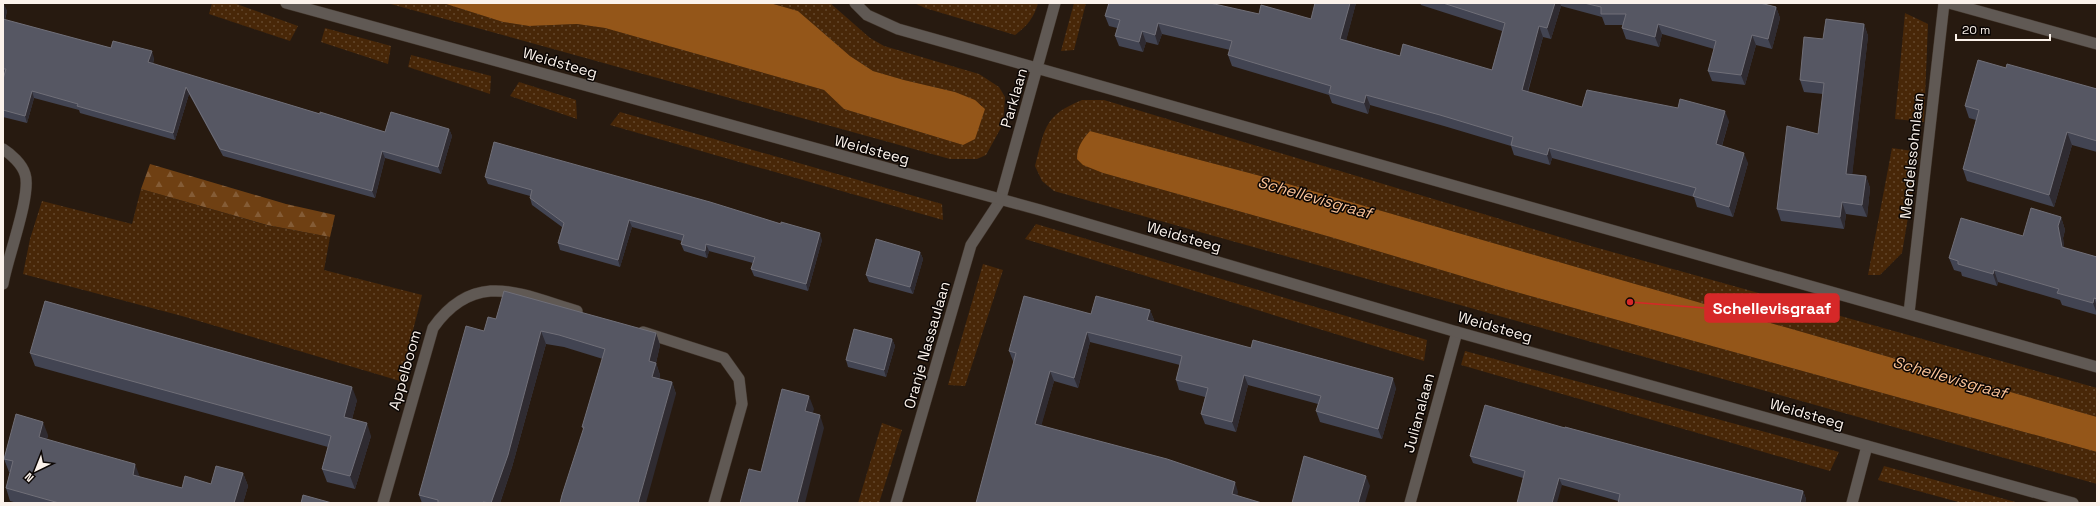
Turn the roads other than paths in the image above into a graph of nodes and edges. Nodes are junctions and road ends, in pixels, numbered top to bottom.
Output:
1 (286, 3) edge
2 (854, 3) edge
3 (1055, 3) edge
4 (1944, 3) edge
5 (1949, 3) edge
6 (2097, 44) edge
7 (1038, 68) junction
8 (3, 149) edge
9 (1000, 201) junction
10 (3, 284) edge
11 (1909, 313) junction
12 (589, 315) edge
13 (634, 330) edge
14 (1457, 332) junction
15 (2097, 367) edge
16 (1867, 446) junction
17 (383, 503) edge
18 (714, 503) edge
19 (896, 503) edge
20 (1410, 503) edge
21 (1852, 503) edge
22 (2073, 503) edge

1 - 9 street, Weidsteeg
2 - 7 street
3 - 7 street, Parklaan
4 - 11 street, Mendelssohnlaan
5 - 6 street
7 - 9 street, Parklaan
7 - 11 street
8 - 10 street
9 - 14 street, Weidsteeg
9 - 19 street, Oranje Nassaulaan
11 - 15 street
12 - 17 street, Appelboom
13 - 18 street
14 - 16 street, Weidsteeg
14 - 20 street, Julianalaan
16 - 21 street
16 - 22 street, Weidsteeg

